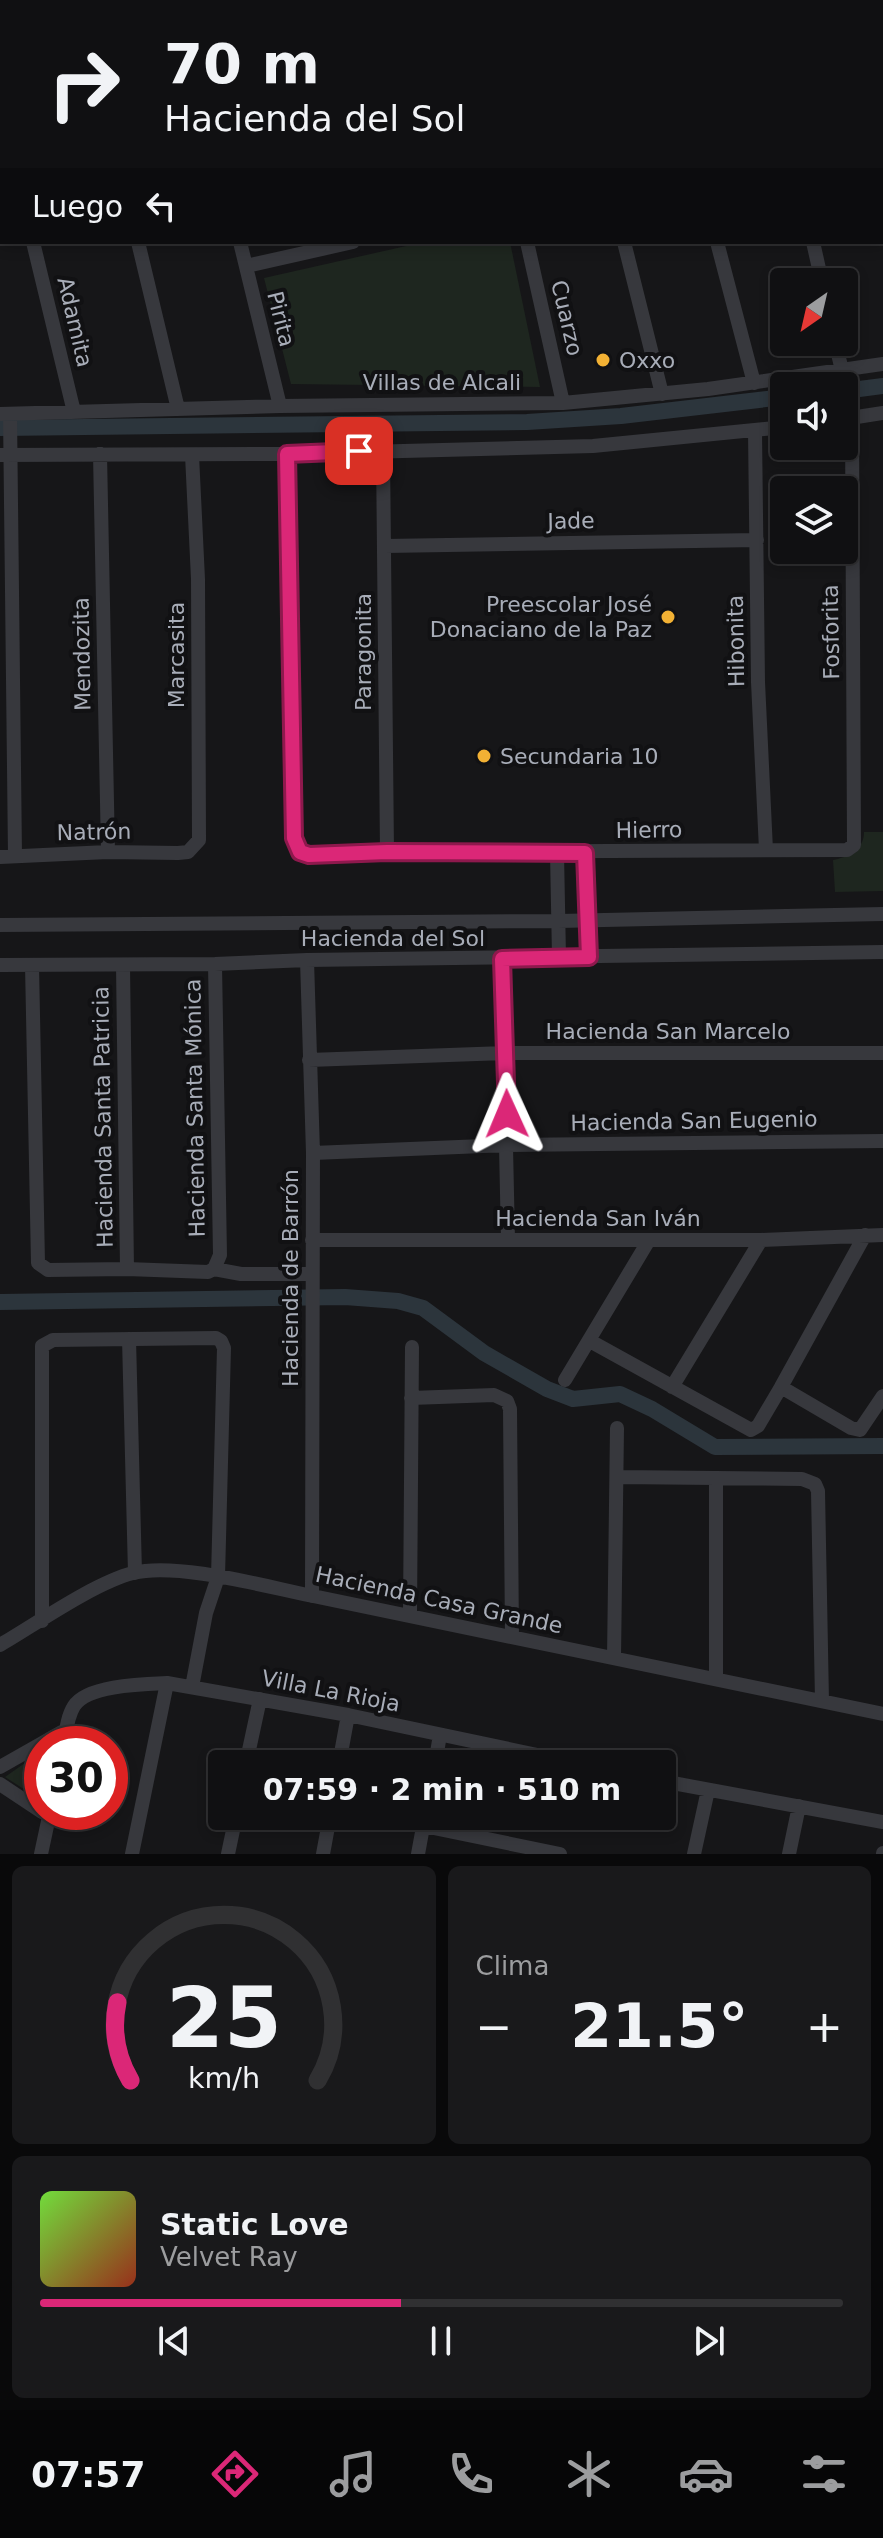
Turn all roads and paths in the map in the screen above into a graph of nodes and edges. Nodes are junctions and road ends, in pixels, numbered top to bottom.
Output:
1 (33, 244) edge
2 (138, 244) edge
3 (240, 244) edge
4 (344, 244) edge
5 (527, 244) edge
6 (624, 244) edge
7 (718, 244) edge
8 (813, 244) edge
9 (246, 266) junction
10 (819, 268) edge
11 (838, 356) edge
12 (883, 364) edge
13 (842, 370) junction
14 (754, 383) junction
15 (662, 394) junction
16 (563, 403) junction
17 (280, 406) junction
18 (178, 409) junction
19 (74, 412) junction
20 (883, 413) edge
21 (7, 416) edge
22 (858, 417) edge
23 (770, 429) edge
24 (755, 431) junction
25 (383, 451) junction
26 (7, 453) edge
27 (100, 454) junction
28 (287, 454) junction
29 (192, 455) junction
30 (849, 460) edge
31 (757, 540) junction
32 (385, 546) junction
33 (5, 548) edge
34 (5, 639) edge
35 (6, 731) edge
36 (854, 845) joint
37 (766, 850) junction
38 (108, 852) junction
39 (188, 852) joint
40 (387, 852) junction
41 (557, 853) junction
42 (585, 853) junction
43 (8, 856) edge
44 (883, 914) edge
45 (587, 920) junction
46 (559, 921) junction
47 (0, 925) edge
48 (883, 952) edge
49 (559, 957) junction
50 (589, 957) junction
51 (502, 959) junction
52 (307, 960) junction
53 (215, 964) junction
54 (0, 965) edge
55 (32, 965) junction
56 (123, 965) junction
57 (505, 1053) junction
58 (883, 1053) edge
59 (309, 1060) junction
60 (883, 1141) edge
61 (507, 1145) junction
62 (313, 1153) junction
63 (865, 1235) junction
64 (883, 1235) edge
65 (312, 1240) junction
66 (508, 1240) junction
67 (649, 1240) junction
68 (761, 1240) junction
69 (127, 1269) junction
70 (214, 1269) junction
71 (311, 1279) junction
72 (129, 1339) junction
73 (590, 1341) junction
74 (412, 1347) dead end
75 (565, 1380) dead end
76 (672, 1387) junction
77 (781, 1387) junction
78 (883, 1396) edge
79 (411, 1398) junction
80 (617, 1428) dead end
81 (618, 1477) junction
82 (716, 1479) junction
83 (135, 1573) junction
84 (218, 1577) junction
85 (312, 1596) junction
86 (410, 1615) junction
87 (42, 1621) junction
88 (512, 1637) junction
89 (0, 1645) edge
90 (614, 1658) junction
91 (716, 1679) junction
92 (167, 1683) junction
93 (192, 1687) junction
94 (260, 1699) junction
95 (822, 1701) junction
96 (883, 1714) edge
97 (348, 1715) junction
98 (68, 1726) edge
99 (440, 1735) junction
100 (249, 1750) edge
101 (342, 1750) edge
102 (437, 1750) edge
103 (512, 1750) edge
104 (24, 1756) edge
105 (0, 1767) edge
106 (0, 1784) edge
107 (676, 1784) edge
108 (708, 1790) junction
109 (24, 1799) edge
110 (799, 1806) junction
111 (883, 1822) edge
112 (44, 1830) edge
113 (233, 1830) edge
114 (327, 1830) edge
115 (422, 1830) edge
116 (461, 1830) edge
117 (41, 1854) edge
118 (132, 1854) edge
119 (228, 1854) edge
120 (323, 1854) edge
121 (418, 1854) edge
122 (560, 1854) edge
123 (694, 1854) edge
124 (789, 1854) edge

1 - 19 street, Adamita
2 - 18 street
3 - 9 street, Pirita
4 - 9 street
5 - 16 street, Cuarzo
6 - 15 street
7 - 14 street
8 - 10 street
9 - 17 street, Pirita
11 - 13 street
12 - 13 street, Villas de Alcali
13 - 14 street, Villas de Alcali
14 - 15 street, Villas de Alcali
15 - 16 street, Villas de Alcali
16 - 17 street, Villas de Alcali
17 - 18 street, Villas de Alcali
18 - 19 street, Villas de Alcali
19 - 21 street, Villas de Alcali
20 - 22 street
21 - 26 street
23 - 24 street
24 - 25 street
24 - 31 street, Hibonita
25 - 28 street
25 - 32 street, Paragonita
26 - 27 street
26 - 33 street
27 - 29 street
27 - 38 street, Mendozita
28 - 29 street
28 - 40 street, Hierro
29 - 39 street, Marcasita
30 - 36 street, Fosforita
31 - 32 street, Jade
31 - 37 street, Hibonita
32 - 40 street, Paragonita
33 - 34 street
34 - 35 street
35 - 43 street
36 - 37 street, Hierro
37 - 42 street, Hierro
38 - 39 street, Natrón
38 - 43 street, Natrón
40 - 41 street, Hierro
41 - 42 street, Hierro
41 - 46 street
42 - 45 street
44 - 45 street, Hacienda del Sol
45 - 46 street, Hacienda del Sol
45 - 50 street
46 - 47 street, Hacienda del Sol
46 - 49 street
48 - 50 street, Hacienda del Sol
49 - 50 street, Hacienda del Sol
49 - 51 street, Hacienda del Sol
51 - 52 street, Hacienda del Sol
51 - 57 street
52 - 53 street, Hacienda del Sol
52 - 59 street, Hacienda de Barrón
53 - 56 street, Hacienda del Sol
53 - 70 street, Hacienda Santa Mónica
54 - 55 street, Hacienda del Sol
55 - 56 street, Hacienda del Sol
55 - 69 street, Hacienda Santa Mónica
56 - 69 street, Hacienda Santa Patricia
57 - 58 street, Hacienda San Marcelo
57 - 59 street, Hacienda San Marcelo
57 - 61 street
59 - 62 street, Hacienda de Barrón
60 - 61 street, Hacienda San Eugenio
61 - 62 street, Hacienda San Eugenio
61 - 66 street
62 - 65 street, Hacienda de Barrón
63 - 64 street, Hacienda San Iván
63 - 68 street, Hacienda San Iván
63 - 77 street
65 - 66 street, Hacienda San Iván
65 - 71 street, Hacienda de Barrón
66 - 67 street, Hacienda San Iván
67 - 68 street, Hacienda San Iván
67 - 73 street
68 - 76 street
69 - 70 street, Hacienda Santa Mónica
70 - 71 street
71 - 85 street, Hacienda de Barrón
72 - 83 street
72 - 84 street
72 - 87 street
73 - 75 street
73 - 76 street
74 - 79 street
76 - 77 street
77 - 78 street
79 - 86 street
79 - 88 street
80 - 81 street
81 - 82 street
81 - 90 street
82 - 91 street
82 - 95 street
83 - 84 street, Hacienda Casa Grande
83 - 87 street, Hacienda Casa Grande
84 - 85 street, Hacienda Casa Grande
84 - 93 street
85 - 86 street, Hacienda Casa Grande
86 - 88 street, Hacienda Casa Grande
87 - 89 street, Hacienda Casa Grande
88 - 90 street, Hacienda Casa Grande
90 - 91 street, Hacienda Casa Grande
91 - 95 street, Hacienda Casa Grande
92 - 93 street, Villa La Rioja
92 - 98 street, Villa La Rioja
92 - 118 street
93 - 94 street, Villa La Rioja
94 - 97 street, Villa La Rioja
94 - 100 street
95 - 96 street, Hacienda Casa Grande
97 - 99 street, Villa La Rioja
97 - 101 street
99 - 102 street
99 - 103 street, Villa La Rioja
104 - 105 street
106 - 109 street
107 - 108 street
108 - 110 street
108 - 123 street
110 - 111 street
110 - 124 street
112 - 117 street
113 - 119 street
114 - 120 street
115 - 121 street
116 - 122 street

